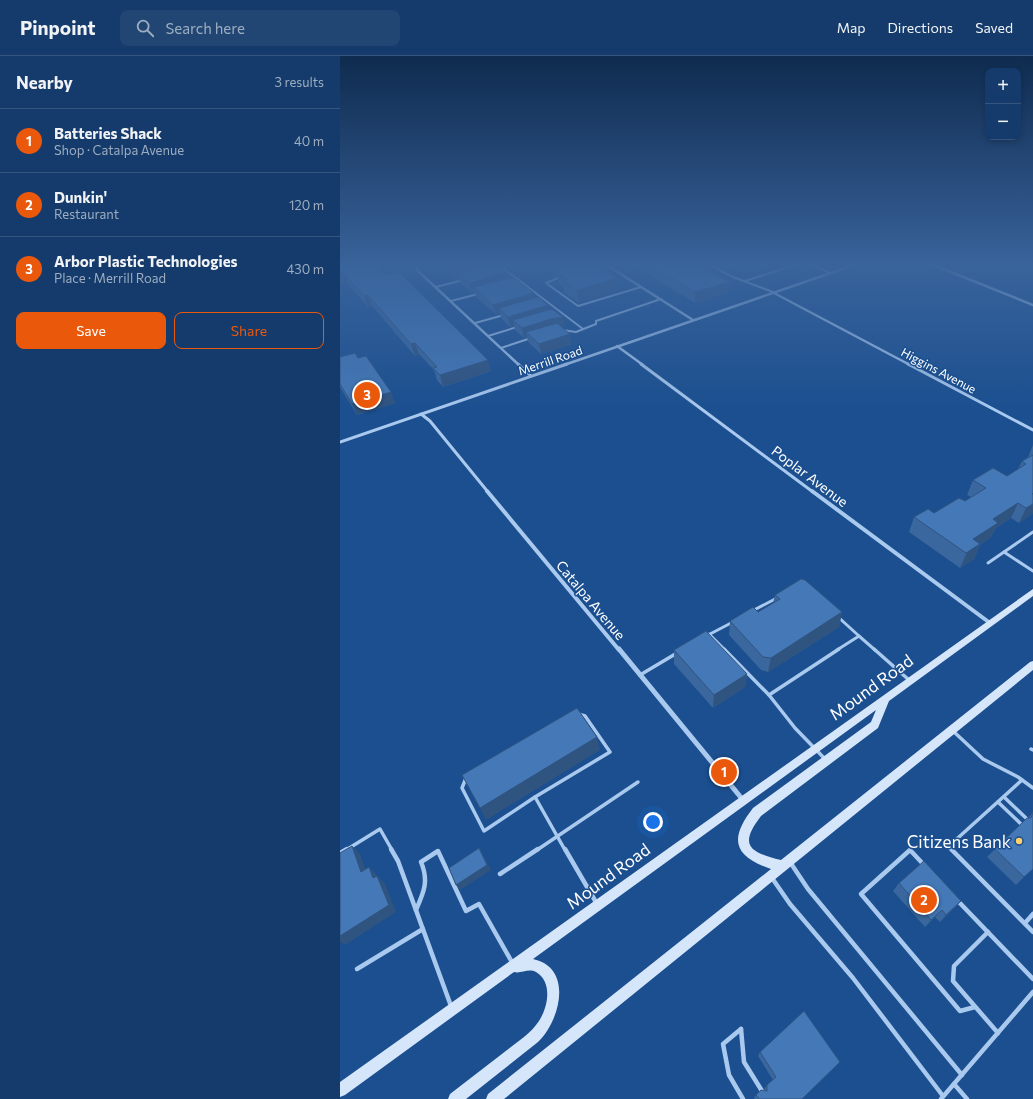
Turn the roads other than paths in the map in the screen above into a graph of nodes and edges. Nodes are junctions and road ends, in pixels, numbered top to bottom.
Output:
1 (464, 313) edge
2 (563, 313) joint
3 (622, 313) edge
4 (682, 313) edge
5 (715, 313) edge
6 (813, 313) edge
7 (504, 315) edge
8 (555, 315) edge
9 (694, 320) junction
10 (475, 323) junction
11 (518, 327) edge
12 (583, 329) junction
13 (560, 330) edge
14 (488, 336) junction
15 (533, 338) edge
16 (617, 346) junction
17 (501, 348) junction
18 (531, 376) junction
19 (422, 414) junction
20 (1033, 430) edge
21 (340, 442) edge
22 (1033, 532) edge
23 (1004, 552) junction
24 (988, 563) dead end
25 (1033, 571) edge
26 (1033, 592) edge
27 (780, 596) edge
28 (830, 610) edge
29 (753, 611) edge
30 (739, 619) edge
31 (990, 623) junction
32 (710, 634) junction
33 (860, 636) junction
34 (703, 637) edge
35 (684, 649) edge
36 (1033, 665) edge
37 (640, 675) junction
38 (910, 681) junction
39 (769, 695) junction
40 (884, 700) junction
41 (576, 714) edge
42 (952, 730) junction
43 (816, 749) junction
44 (826, 761) junction
45 (473, 774) edge
46 (1022, 780) junction
47 (638, 782) dead end
48 (1033, 788) edge
49 (535, 797) junction
50 (1004, 797) junction
51 (743, 800) junction
52 (998, 802) junction
53 (1027, 819) edge
54 (1021, 824) edge
55 (558, 835) junction
56 (340, 853) edge
57 (785, 863) junction
58 (930, 872) edge
59 (500, 874) dead end
60 (770, 875) junction
61 (951, 894) edge
62 (598, 905) junction
63 (416, 911) junction
64 (1033, 914) edge
65 (1024, 923) junction
66 (423, 929) junction
67 (988, 932) junction
68 (1033, 932) edge
69 (514, 966) junction
70 (357, 969) dead end
71 (496, 978) junction
72 (1033, 979) edge
73 (1033, 992) edge
74 (975, 1007) junction
75 (453, 1009) junction
76 (998, 1033) junction
77 (962, 1075) junction
78 (954, 1084) junction
79 (340, 1090) edge
80 (762, 1091) edge
81 (942, 1098) edge
82 (455, 1099) edge
83 (493, 1099) edge
84 (743, 1099) edge
85 (967, 1099) edge

1 - 10 street
2 - 8 lane
2 - 12 lane
3 - 12 lane
4 - 9 street
5 - 9 street, Merrill Road
6 - 20 street, Higgins Avenue
7 - 10 lane
9 - 16 street, Merrill Road
10 - 14 street
11 - 14 lane
12 - 13 lane
14 - 17 street
15 - 17 lane
16 - 18 street, Merrill Road
16 - 31 street, Poplar Avenue
17 - 18 street
18 - 19 street, Merrill Road
19 - 21 street, Merrill Road
19 - 37 street, Catalpa Avenue
22 - 23 lane
23 - 24 lane
23 - 25 lane
26 - 31 main road, Mound Road
27 - 29 lane
28 - 33 lane
30 - 32 lane
31 - 38 main road, Mound Road
32 - 34 lane
32 - 39 lane
33 - 38 lane
33 - 39 lane
35 - 37 lane
36 - 42 main road
37 - 51 street, Catalpa Avenue
38 - 40 main road, Mound Road
39 - 43 lane
40 - 43 main road, Mound Road
40 - 44 main road
41 - 49 lane
42 - 46 lane
42 - 57 main road
43 - 44 lane
43 - 51 main road, Mound Road
44 - 57 main road
45 - 49 lane
46 - 48 lane
46 - 50 lane
47 - 55 lane
49 - 55 lane
50 - 52 lane
50 - 53 lane
51 - 62 main road, Mound Road
52 - 54 lane
52 - 65 lane
55 - 59 lane
55 - 62 lane
56 - 63 lane
57 - 60 main road
57 - 77 lane
58 - 74 lane
60 - 81 lane
60 - 83 main road
61 - 67 lane
62 - 69 main road, Mound Road
63 - 66 lane
63 - 69 lane
64 - 65 lane
65 - 68 lane
66 - 70 lane
66 - 75 lane
67 - 72 lane
67 - 74 lane
69 - 71 main road, Mound Road
71 - 75 main road, Mound Road
71 - 82 main road
73 - 76 lane
74 - 76 lane
75 - 79 main road, Mound Road
76 - 77 lane
77 - 78 lane
78 - 81 lane
78 - 85 lane
80 - 84 lane

